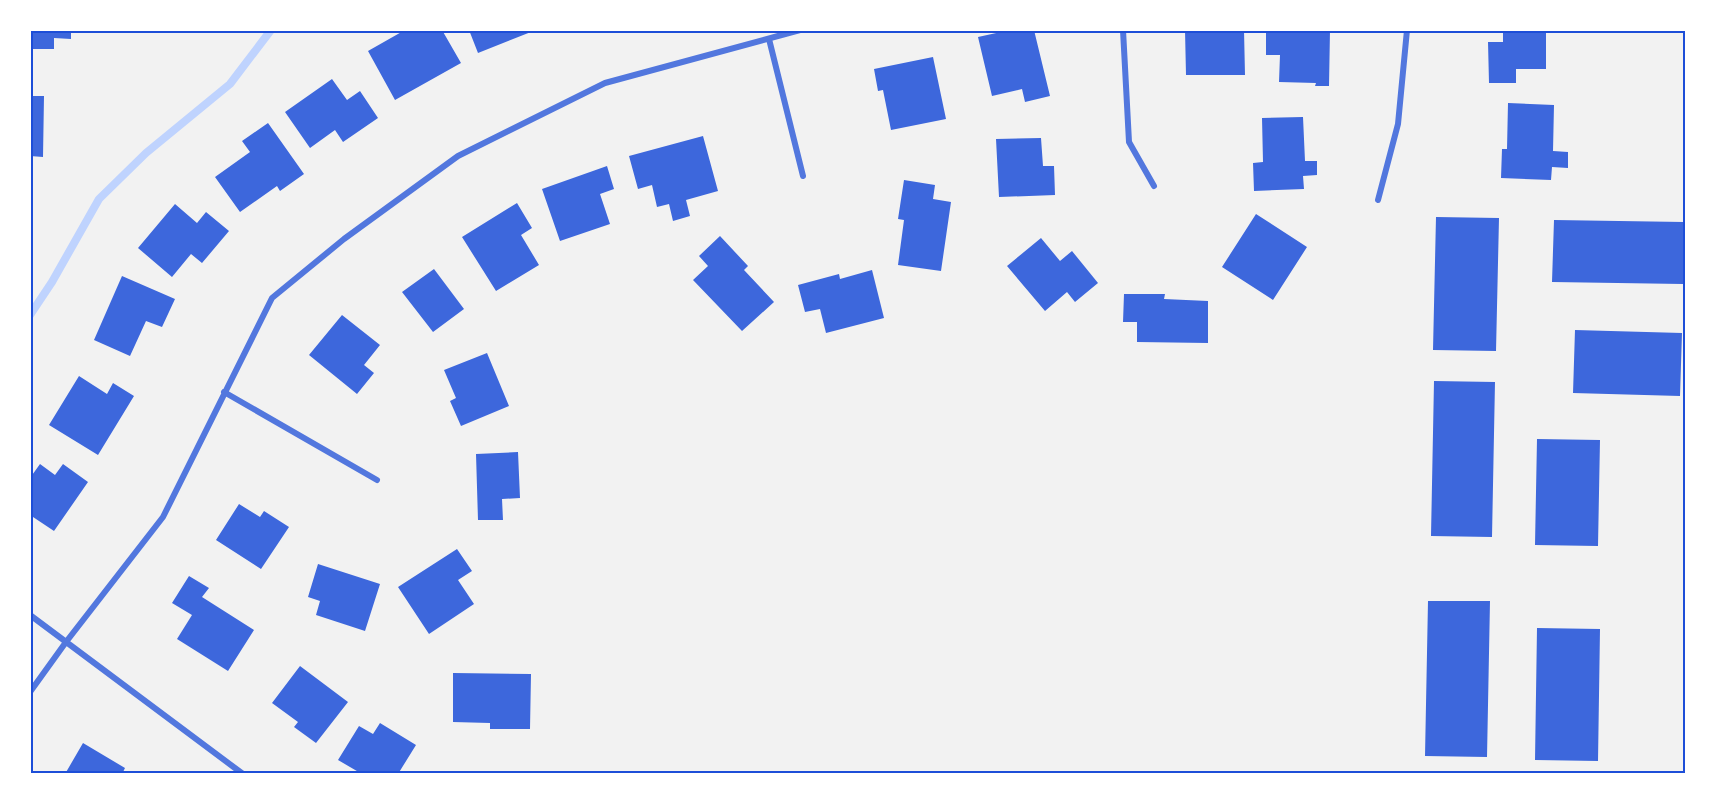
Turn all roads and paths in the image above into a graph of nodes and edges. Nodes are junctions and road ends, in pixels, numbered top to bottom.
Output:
1 (800, 30) edge
2 (1123, 30) edge
3 (1407, 30) edge
4 (769, 39) junction
5 (803, 176) dead end
6 (1154, 186) dead end
7 (1378, 200) dead end
8 (224, 392) junction
9 (377, 480) dead end
10 (30, 615) edge
11 (66, 642) junction
12 (30, 692) edge
13 (243, 774) edge

1 - 4 street
2 - 6 street
3 - 7 street
4 - 5 street
4 - 8 street
8 - 9 street
8 - 11 street
10 - 11 street
11 - 12 street
11 - 13 street

